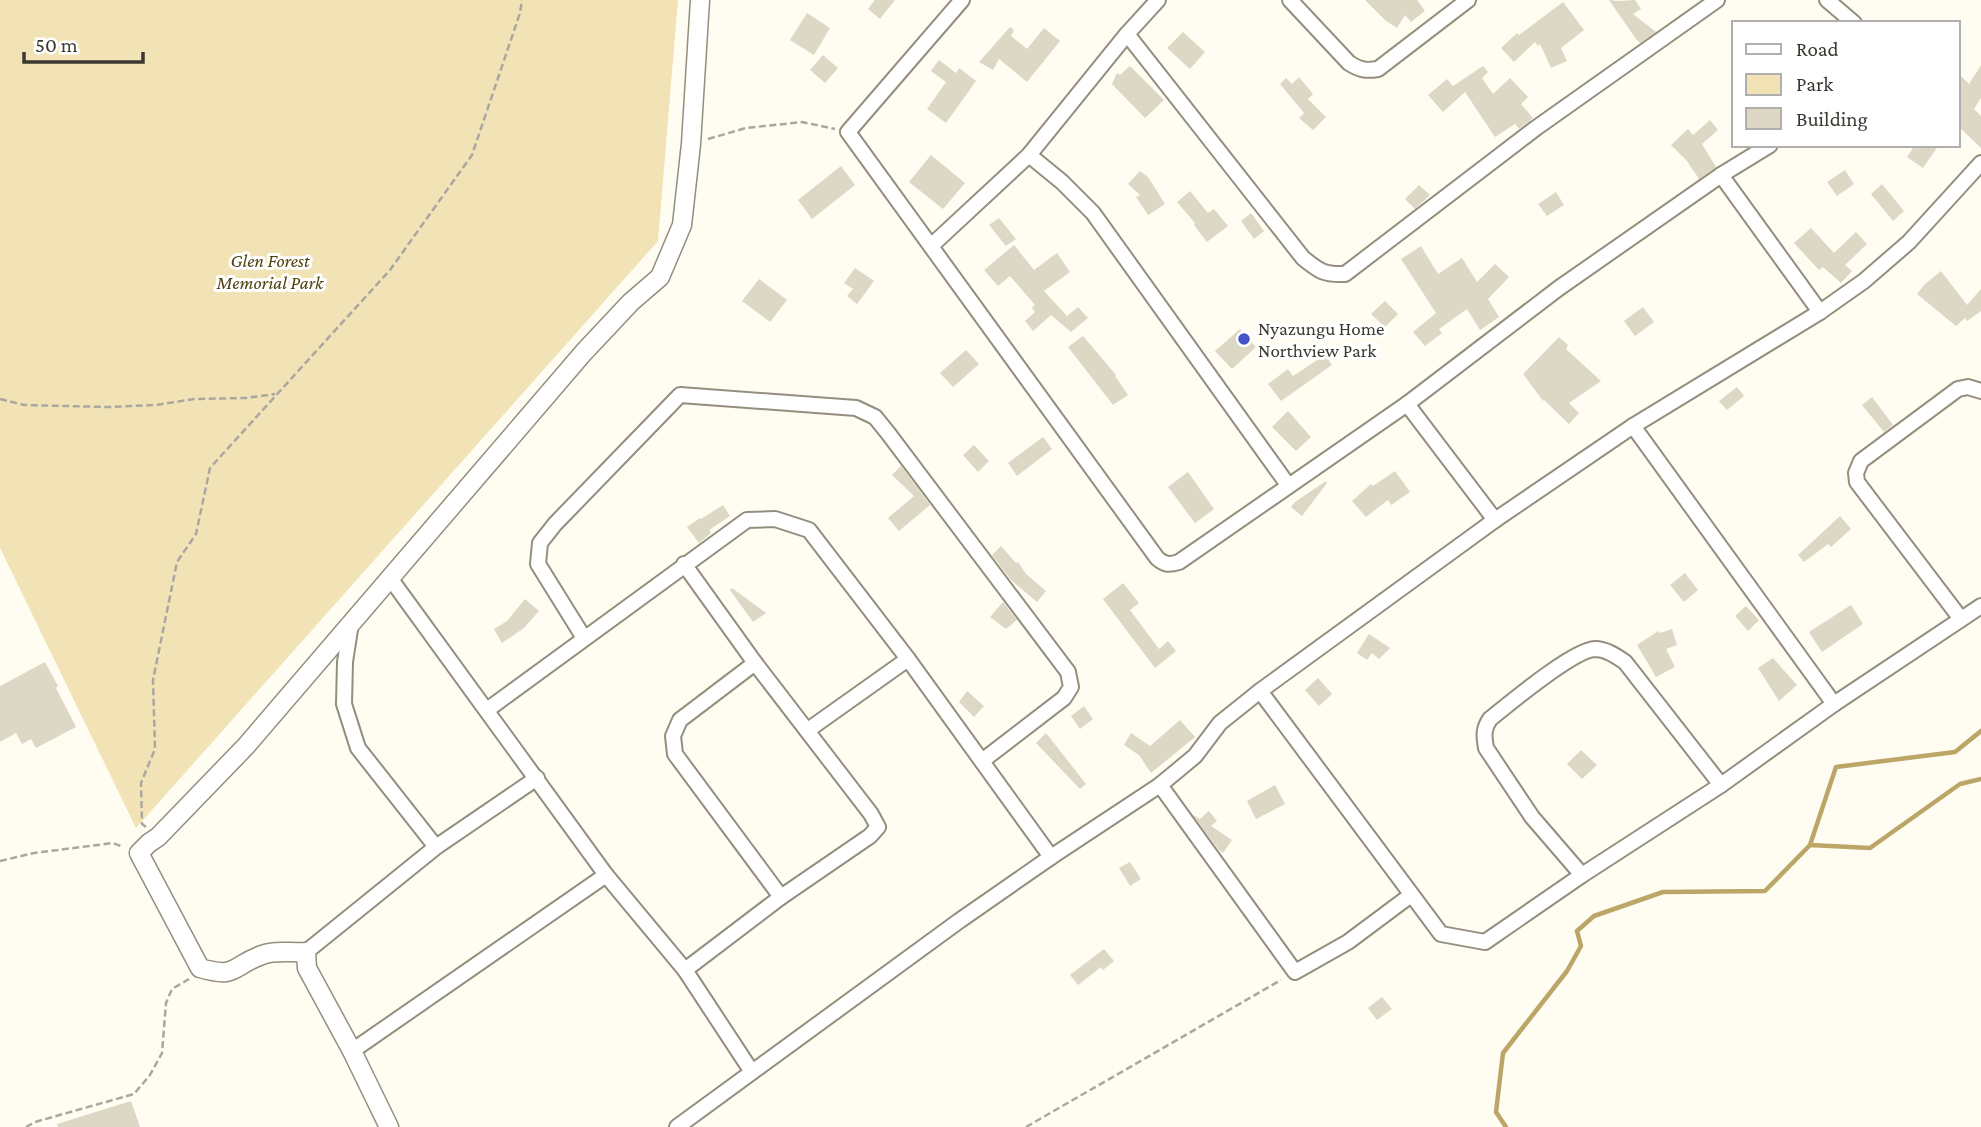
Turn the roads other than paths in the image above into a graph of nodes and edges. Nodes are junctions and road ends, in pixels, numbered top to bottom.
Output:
1 (700, 0) edge
2 (962, 0) edge
3 (1158, 0) edge
4 (1290, 0) edge
5 (1468, 0) edge
6 (1717, 0) edge
7 (1826, 0) edge
8 (1852, 21) edge
9 (1126, 33) junction
10 (1767, 147) edge
11 (1029, 155) junction
12 (1981, 163) edge
13 (1721, 175) junction
14 (931, 246) junction
15 (1820, 312) junction
16 (1981, 391) edge
17 (1407, 404) junction
18 (1633, 426) junction
19 (1288, 485) junction
20 (1495, 520) junction
21 (684, 564) junction
22 (390, 578) junction
23 (1981, 606) edge
24 (1961, 620) junction
25 (351, 622) junction
26 (584, 638) junction
27 (908, 659) junction
28 (755, 663) junction
29 (1260, 691) junction
30 (1834, 704) junction
31 (487, 710) junction
32 (808, 730) junction
33 (982, 761) junction
34 (537, 778) junction
35 (1160, 785) junction
36 (1721, 785) junction
37 (436, 847) junction
38 (1051, 857) junction
39 (1582, 874) junction
40 (606, 875) junction
41 (1411, 895) junction
42 (781, 897) junction
43 (306, 952) junction
44 (685, 970) junction
45 (352, 1051) junction
46 (752, 1072) junction
47 (389, 1127) edge
48 (677, 1127) edge

1 - 22 street
2 - 14 street
3 - 9 street
4 - 5 street
6 - 9 street
7 - 8 street
9 - 11 street
10 - 13 street
11 - 14 street
11 - 19 street
12 - 15 street
13 - 15 street
13 - 17 street
14 - 19 street
15 - 18 street
16 - 24 street
17 - 19 street
17 - 20 street
18 - 20 street
18 - 30 street
20 - 29 street
21 - 26 street
21 - 27 street
21 - 28 street
22 - 25 street
22 - 31 street
23 - 24 street
24 - 30 street
25 - 37 street
25 - 43 street
26 - 31 street
26 - 33 street
27 - 32 street
27 - 33 street
28 - 32 street
28 - 42 street
29 - 35 street
29 - 41 street
30 - 36 street
31 - 34 street
32 - 42 street
33 - 38 street
34 - 37 street
34 - 40 street
35 - 38 street
35 - 41 street
36 - 39 street
36 - 39 street
37 - 43 street
38 - 46 street
39 - 41 street
40 - 44 street
40 - 45 street
42 - 44 street
43 - 45 street
44 - 46 street
45 - 47 street
46 - 48 street

